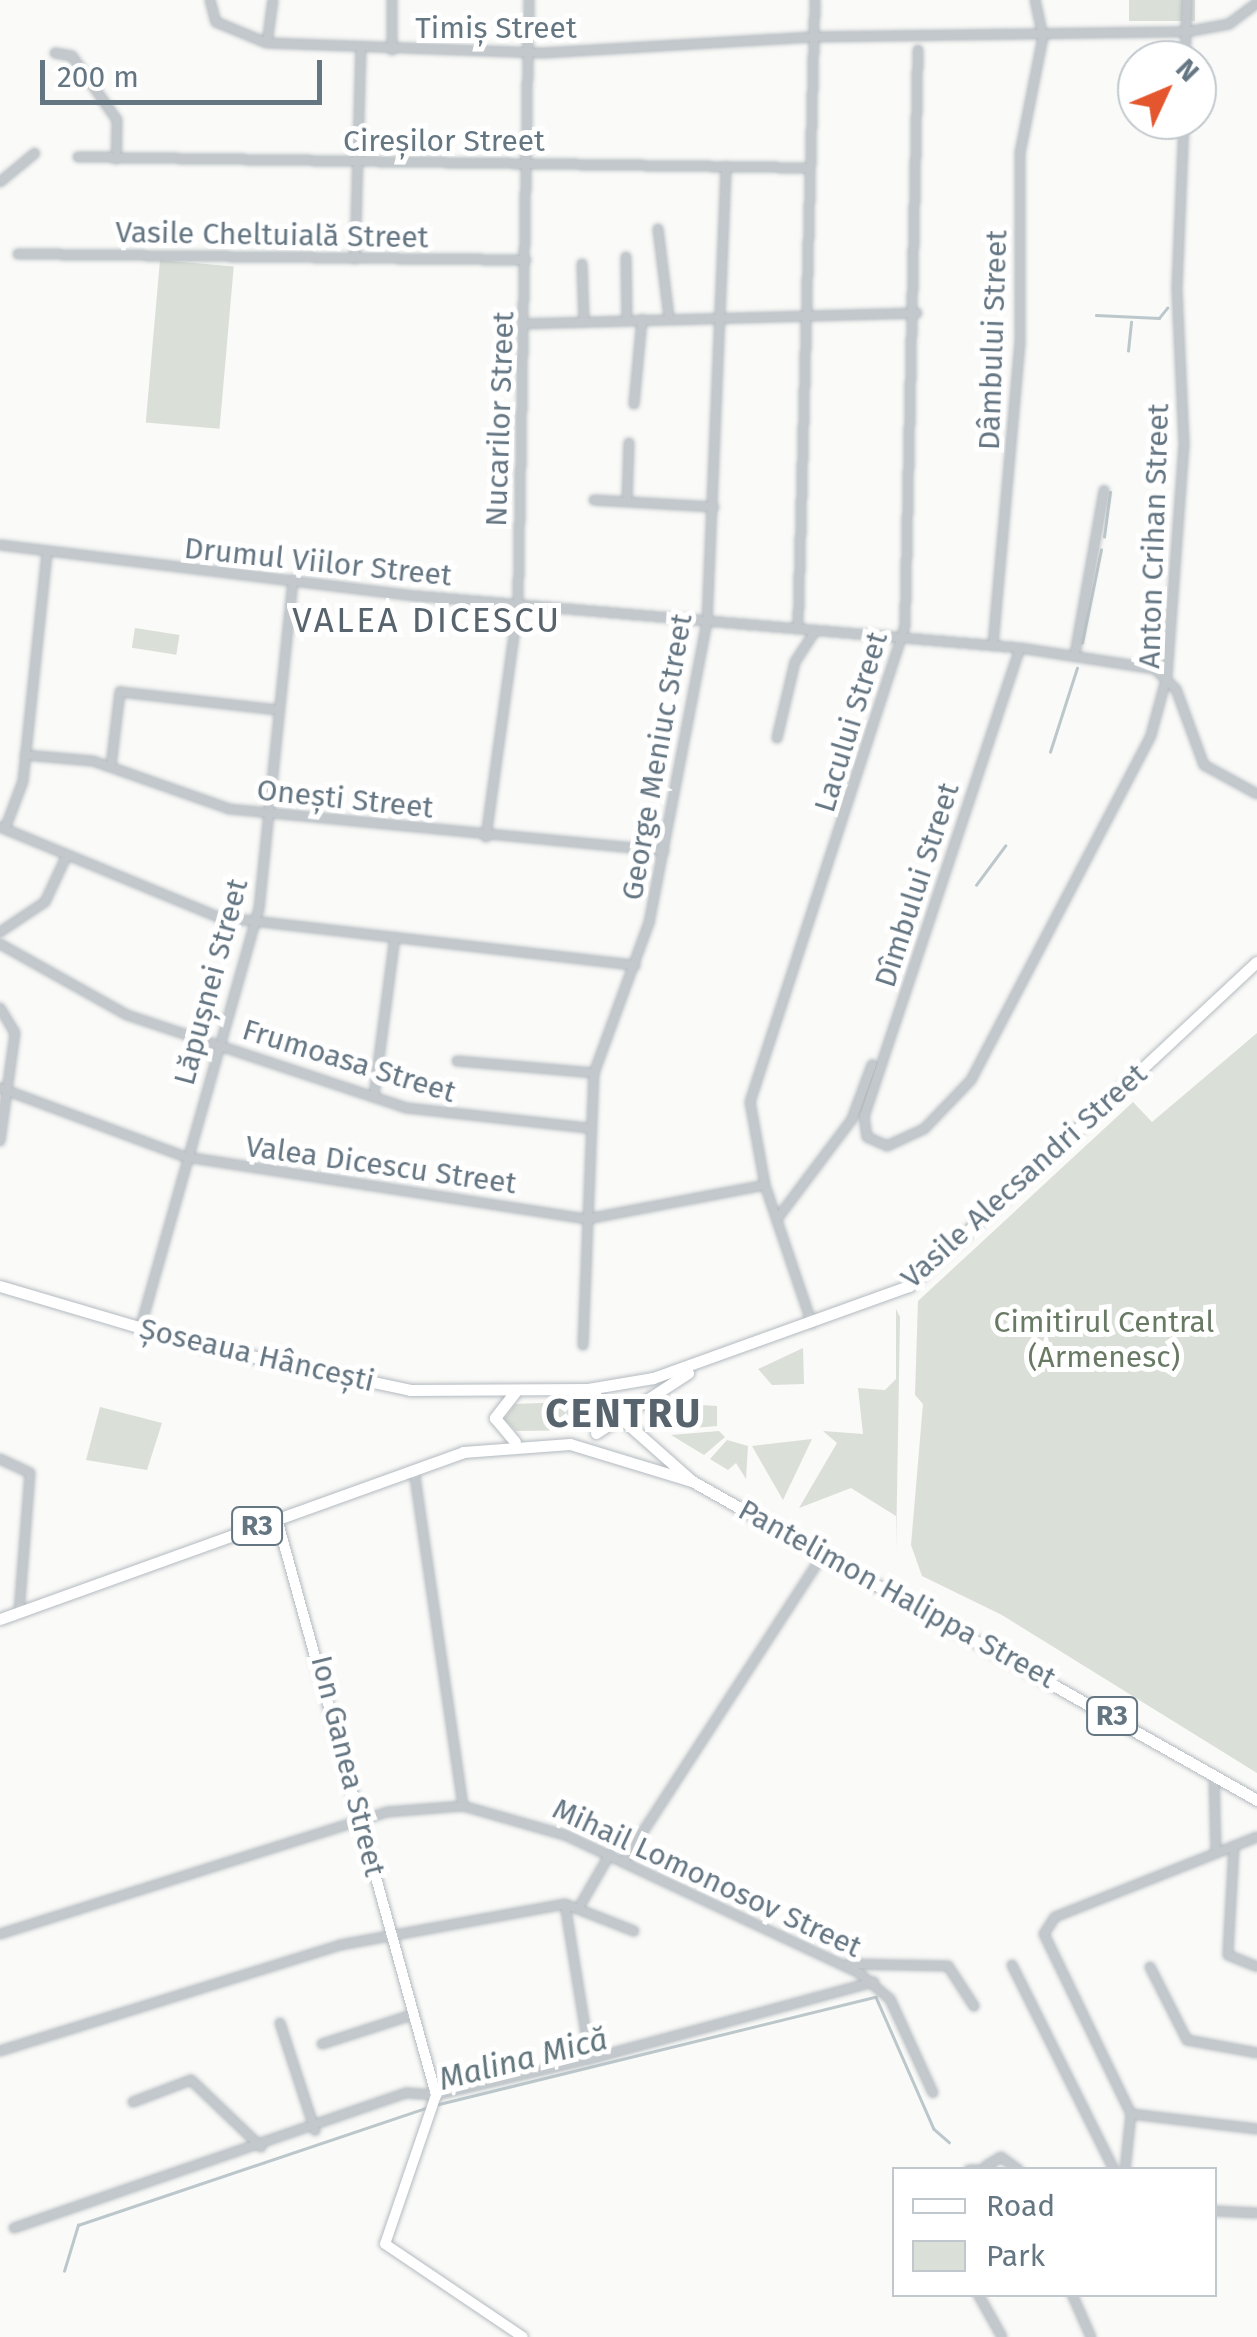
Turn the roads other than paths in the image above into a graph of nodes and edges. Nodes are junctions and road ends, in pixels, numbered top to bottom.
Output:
1 (210, 0) edge
2 (273, 0) edge
3 (392, 0) edge
4 (528, 0) edge
5 (814, 0) edge
6 (1035, 0) edge
7 (1187, 0) edge
8 (1257, 3) edge
9 (1186, 32) junction
10 (812, 37) junction
11 (1042, 37) junction
12 (1186, 40) edge
13 (268, 42) junction
14 (361, 50) junction
15 (392, 50) junction
16 (918, 50) dead end
17 (530, 52) junction
18 (55, 54) dead end
19 (1183, 140) edge
20 (35, 153) dead end
21 (78, 156) dead end
22 (116, 160) junction
23 (358, 163) junction
24 (527, 164) junction
25 (726, 166) junction
26 (810, 168) junction
27 (0, 182) edge
28 (658, 229) dead end
29 (18, 254) dead end
30 (626, 257) dead end
31 (355, 259) junction
32 (526, 260) junction
33 (582, 264) dead end
34 (810, 313) junction
35 (726, 314) junction
36 (917, 314) junction
37 (669, 317) junction
38 (642, 318) junction
39 (627, 319) junction
40 (584, 321) junction
41 (525, 324) junction
42 (634, 404) dead end
43 (629, 442) dead end
44 (1104, 490) dead end
45 (594, 500) dead end
46 (627, 502) junction
47 (714, 508) junction
48 (0, 545) edge
49 (47, 552) junction
50 (293, 580) junction
51 (518, 606) junction
52 (707, 622) junction
53 (798, 629) junction
54 (816, 630) junction
55 (903, 639) junction
56 (993, 645) junction
57 (1020, 648) junction
58 (1075, 654) junction
59 (1167, 676) junction
60 (278, 710) junction
61 (776, 738) dead end
62 (26, 756) junction
63 (111, 766) junction
64 (1257, 794) edge
65 (269, 814) junction
66 (3, 828) edge
67 (486, 837) junction
68 (664, 852) junction
69 (67, 855) junction
70 (255, 923) junction
71 (0, 932) edge
72 (394, 936) junction
73 (0, 944) edge
74 (1257, 962) edge
75 (635, 965) junction
76 (0, 1008) edge
77 (220, 1046) junction
78 (457, 1061) dead end
79 (872, 1064) dead end
80 (594, 1073) junction
81 (4, 1090) edge
82 (374, 1096) junction
83 (588, 1128) junction
84 (0, 1142) edge
85 (186, 1156) junction
86 (765, 1184) junction
87 (586, 1219) junction
88 (777, 1219) junction
89 (0, 1286) edge
90 (812, 1324) junction
91 (140, 1329) junction
92 (583, 1346) dead end
93 (707, 1362) junction
94 (588, 1389) junction
95 (518, 1390) junction
96 (602, 1398) junction
97 (624, 1418) junction
98 (596, 1434) junction
99 (517, 1444) junction
100 (570, 1444) junction
101 (0, 1459) edge
102 (414, 1470) junction
103 (692, 1481) junction
104 (277, 1519) junction
105 (825, 1552) junction
106 (20, 1612) junction
107 (0, 1619) edge
108 (1214, 1776) junction
109 (1257, 1800) edge
110 (464, 1806) junction
111 (356, 1821) junction
112 (1257, 1837) edge
113 (1234, 1846) junction
114 (1216, 1850) junction
115 (610, 1854) junction
116 (624, 1862) junction
117 (565, 1904) junction
118 (581, 1904) junction
119 (634, 1931) dead end
120 (0, 1934) edge
121 (394, 1936) junction
122 (844, 1964) junction
123 (1012, 1965) dead end
124 (1257, 1967) edge
125 (1150, 1968) dead end
126 (874, 1982) junction
127 (974, 2006) dead end
128 (415, 2014) junction
129 (280, 2022) dead end
130 (322, 2044) dead end
131 (0, 2051) edge
132 (1257, 2053) edge
133 (590, 2059) junction
134 (933, 2093) dead end
135 (436, 2095) junction
136 (133, 2102) dead end
137 (1131, 2114) junction
138 (1257, 2129) edge
139 (315, 2130) junction
140 (261, 2147) junction
141 (989, 2167) edge
142 (1016, 2167) edge
143 (1113, 2167) edge
144 (1125, 2167) edge
145 (1217, 2211) edge
146 (1257, 2213) edge
147 (14, 2228) dead end
148 (980, 2297) edge
149 (1073, 2297) edge
150 (524, 2337) edge
151 (1002, 2337) edge
152 (1091, 2337) edge

1 - 13 street, Timiș Street
2 - 13 street
3 - 15 street
4 - 17 street, Nucarilor Street
5 - 10 street
6 - 11 street
7 - 9 street
8 - 9 street, Timiș Street
9 - 11 street, Timiș Street
9 - 12 street
10 - 11 street, Timiș Street
10 - 17 street, Timiș Street
10 - 26 street
11 - 56 street, Dâmbului Street
13 - 14 street, Timiș Street
14 - 15 street, Timiș Street
14 - 23 street
15 - 17 street, Timiș Street
16 - 36 street, Lacului Street
17 - 24 street, Nucarilor Street
18 - 22 street
19 - 59 street, Anton Crihan Street
20 - 27 street
21 - 22 street, Cireșilor Street
22 - 23 street, Cireșilor Street
23 - 24 street, Cireșilor Street
23 - 31 street
24 - 25 street, Cireșilor Street
24 - 32 street, Nucarilor Street
25 - 26 street, Cireșilor Street
25 - 35 street, George Meniuc Street
26 - 34 street
28 - 37 street
29 - 31 street, Vasile Cheltuială Street
30 - 39 street
31 - 32 street, Vasile Cheltuială Street
32 - 41 street, Nucarilor Street
33 - 40 street
34 - 35 street
34 - 36 street
34 - 53 street
35 - 37 street
35 - 47 street, George Meniuc Street
36 - 55 street, Lacului Street
37 - 38 street
38 - 39 street
38 - 42 street
39 - 40 street
40 - 41 street
41 - 51 street, Nucarilor Street
43 - 46 street
44 - 58 street
45 - 46 street
46 - 47 street
47 - 52 street, George Meniuc Street
48 - 49 street, Drumul Viilor Street
49 - 50 street, Drumul Viilor Street
49 - 62 street
50 - 51 street, Drumul Viilor Street
50 - 60 street, Lăpușnei Street
51 - 52 street, Drumul Viilor Street
51 - 67 street, Nucarilor Street
52 - 53 street, Drumul Viilor Street
52 - 68 street, George Meniuc Street
53 - 54 street, Drumul Viilor Street
54 - 55 street, Drumul Viilor Street
54 - 61 street
55 - 56 street, Drumul Viilor Street
55 - 86 street, Lacului Street
56 - 57 street, Drumul Viilor Street
57 - 58 street, Drumul Viilor Street
57 - 59 street, Dîmbului Street
58 - 59 street, Drumul Viilor Street
59 - 64 street, Anton Crihan Street
60 - 63 street
60 - 65 street, Lăpușnei Street
62 - 63 street, Onești Street
62 - 66 street
63 - 65 street, Onești Street
65 - 67 street, Onești Street
65 - 70 street, Lăpușnei Street
66 - 69 street
67 - 68 street, Onești Street
68 - 75 street, George Meniuc Street
69 - 70 street
69 - 71 street
70 - 72 street
70 - 77 street, Lăpușnei Street
72 - 75 street
72 - 82 street
73 - 77 street, Frumoasa Street
74 - 90 main road, Vasile Alecsandri Street
75 - 80 street, George Meniuc Street
76 - 81 street
77 - 82 street, Frumoasa Street
77 - 85 street, Lăpușnei Street
78 - 80 street
79 - 88 street
80 - 83 street, George Meniuc Street
81 - 84 street
81 - 85 street, Valea Dicescu Street
82 - 83 street, Frumoasa Street
83 - 87 street, George Meniuc Street
85 - 87 street, Valea Dicescu Street
85 - 91 street, Lăpușnei Street
86 - 87 street, Valea Dicescu Street
86 - 88 street, Lacului Street
87 - 92 street, George Meniuc Street
88 - 90 street, Lacului Street
89 - 91 main road, Șoseaua Hâncești
90 - 93 main road, Vasile Alecsandri Street
91 - 95 main road, Șoseaua Hâncești
93 - 94 main road, Vasile Alecsandri Street
93 - 97 main road
94 - 95 main road, Șoseaua Hâncești
94 - 96 main road, R3
95 - 99 main road
96 - 97 main road, Pantelimon Halippa Street / R3
96 - 98 main road
97 - 98 main road
97 - 103 main road, Pantelimon Halippa Street / R3
98 - 100 main road, R3
99 - 100 main road, R3
99 - 102 main road, R3
100 - 103 main road, Pantelimon Halippa Street / R3
101 - 106 street
102 - 104 main road, R3
102 - 110 street
103 - 105 main road, Pantelimon Halippa Street / R3
104 - 106 main road, R3
104 - 111 street, Ion Ganea Street
105 - 108 main road, Pantelimon Halippa Street / R3
105 - 116 street
106 - 107 main road, R3
108 - 109 main road, Pantelimon Halippa Street / R3
108 - 114 street
110 - 111 street, Mihail Lomonosov Street
110 - 115 street, Mihail Lomonosov Street
111 - 120 street, Mihail Lomonosov Street
111 - 121 street, Ion Ganea Street
112 - 113 street
113 - 114 street
113 - 124 street
114 - 137 street
115 - 116 street, Mihail Lomonosov Street
115 - 118 street
116 - 122 street, Mihail Lomonosov Street
117 - 118 street
117 - 121 street
117 - 133 street
118 - 119 street
121 - 128 street, Ion Ganea Street
121 - 131 street
122 - 126 street, Mihail Lomonosov Street
122 - 127 street
123 - 143 street
125 - 132 street
126 - 133 street
126 - 134 street
128 - 130 street
128 - 135 street, Ion Ganea Street
129 - 139 street
133 - 135 street
135 - 139 street
135 - 150 street
136 - 140 street
137 - 138 street
137 - 144 street
139 - 140 street
140 - 147 street
141 - 142 street
145 - 146 street
148 - 151 street
149 - 152 street

